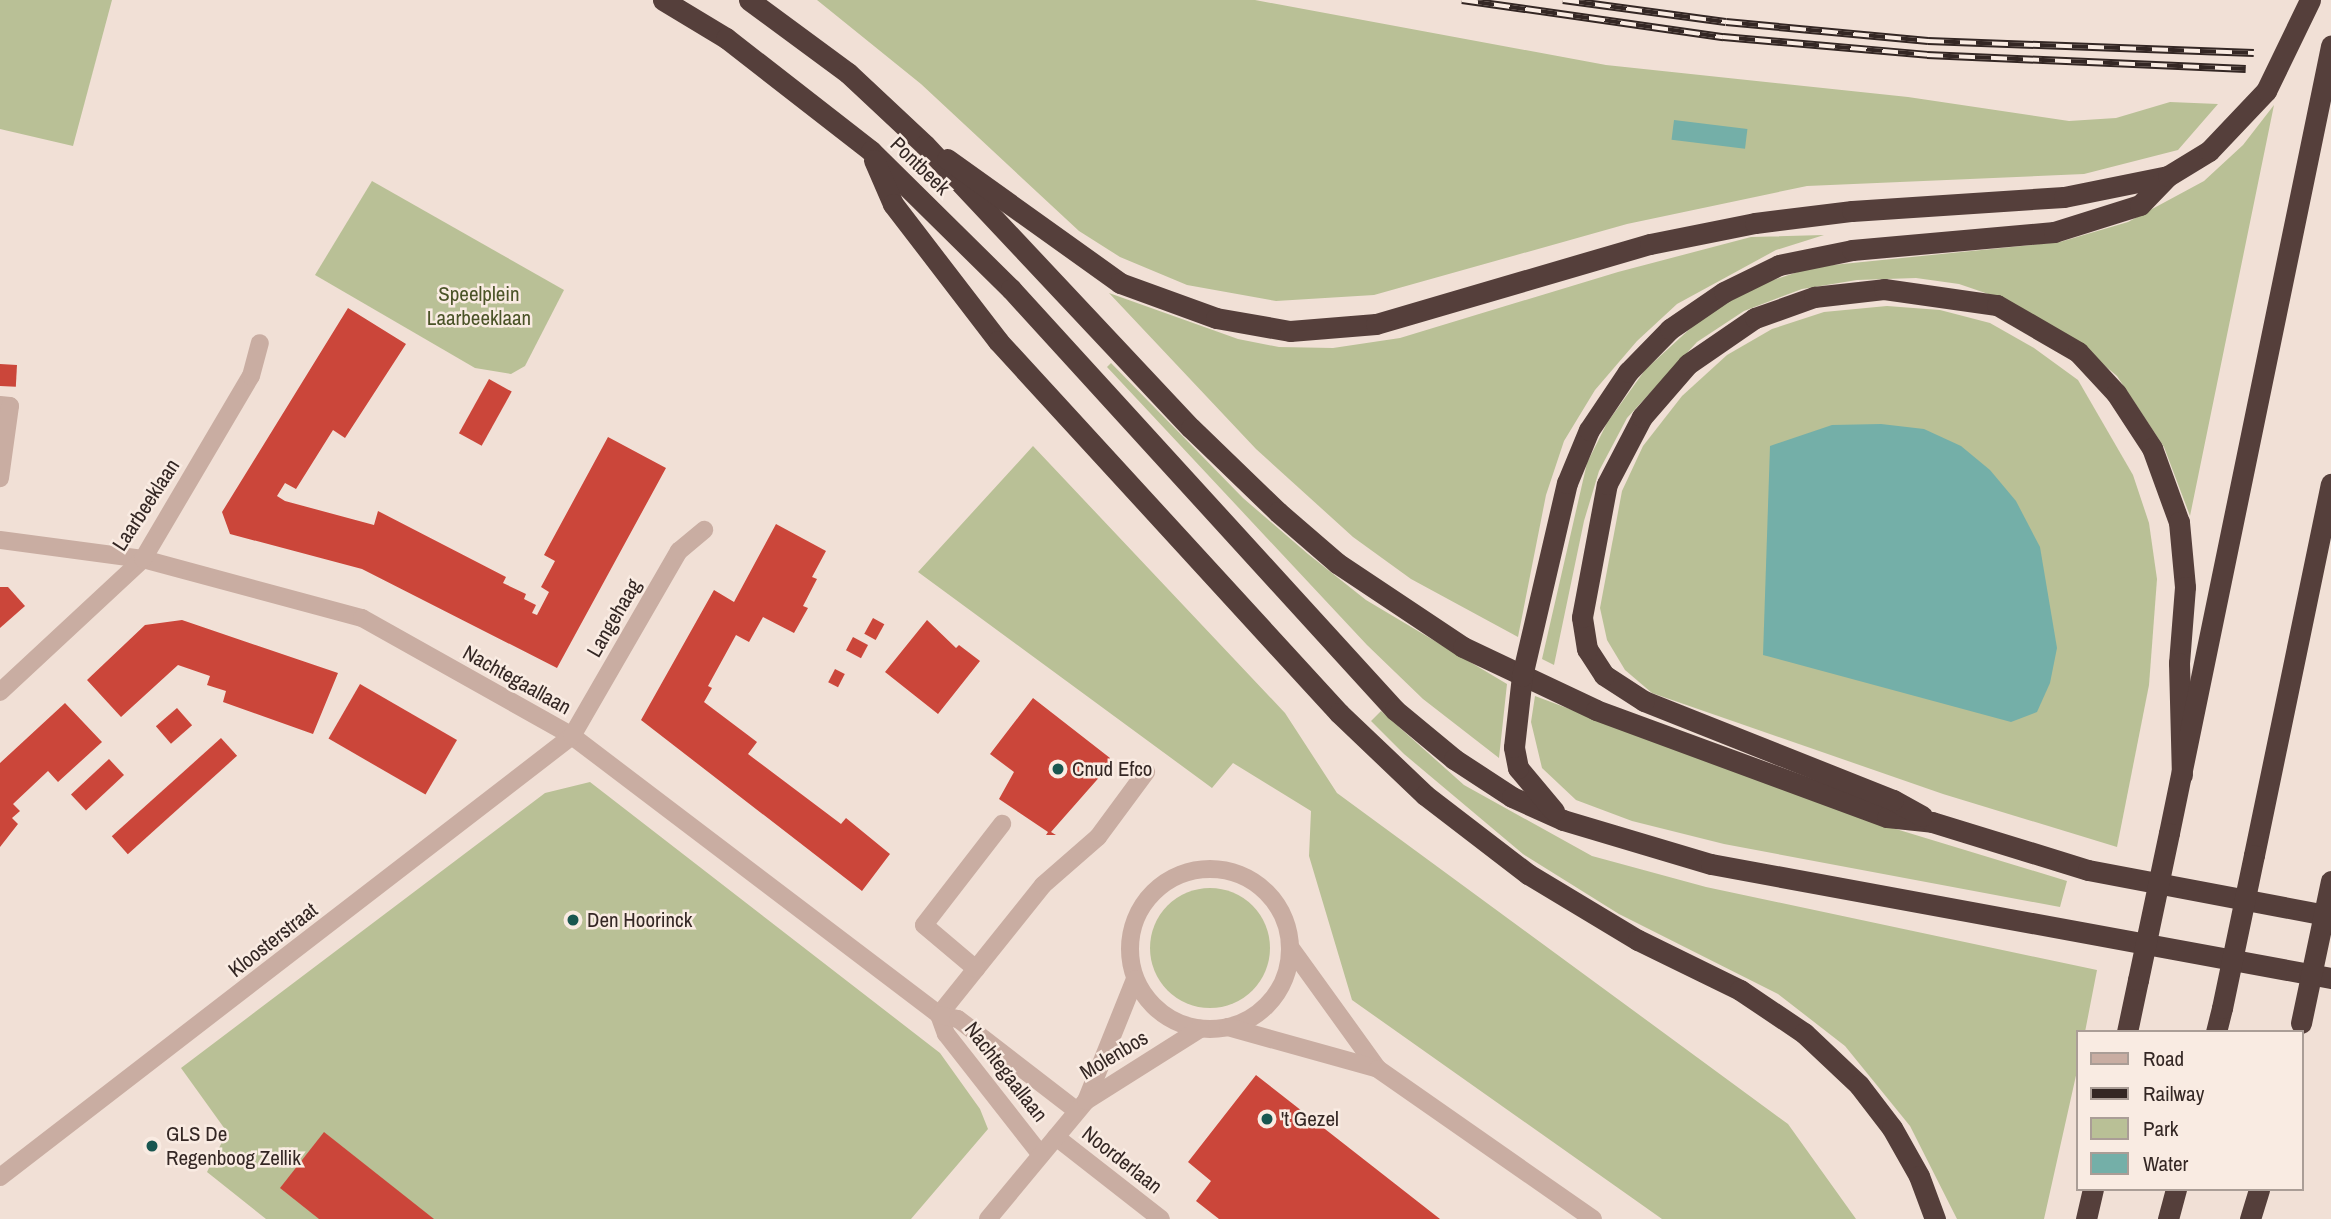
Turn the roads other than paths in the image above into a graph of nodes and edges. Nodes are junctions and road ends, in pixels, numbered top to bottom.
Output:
1 (663, 0) edge
2 (749, 0) edge
3 (2310, 0) edge
4 (2331, 46) edge
5 (925, 145) junction
6 (870, 151) junction
7 (2168, 176) junction
8 (260, 342) dead end
9 (0, 405) edge
10 (0, 478) edge
11 (2331, 484) edge
12 (704, 530) dead end
13 (0, 540) edge
14 (143, 559) junction
15 (1522, 676) junction
16 (0, 692) edge
17 (572, 736) junction
18 (1146, 772) dead end
19 (2182, 775) junction
20 (1563, 820) junction
21 (1932, 822) junction
22 (1002, 824) dead end
23 (2331, 881) edge
24 (2331, 916) edge
25 (1290, 947) junction
26 (976, 969) junction
27 (2331, 978) edge
28 (1135, 979) junction
29 (939, 1015) junction
30 (1228, 1027) junction
31 (2300, 1028) edge
32 (1200, 1029) junction
33 (2127, 1030) edge
34 (2216, 1030) edge
35 (1378, 1069) junction
36 (1082, 1106) junction
37 (1056, 1137) junction
38 (1041, 1155) junction
39 (0, 1177) edge
40 (2092, 1191) edge
41 (2175, 1191) edge
42 (2258, 1191) edge
43 (988, 1219) edge
44 (1161, 1219) edge
45 (1593, 1219) edge
46 (1935, 1219) edge
47 (2086, 1219) edge
48 (2168, 1219) edge
49 (2250, 1219) edge

1 - 6 highway, Pontbeek
2 - 5 highway
3 - 7 highway
4 - 19 highway
5 - 7 highway
5 - 15 highway
6 - 20 highway, Pontbeek
6 - 46 highway
7 - 15 highway
8 - 14 street, Laarbeeklaan
9 - 10 street
11 - 34 highway, bridge
12 - 17 street, Langehaag
13 - 14 street, Nachtegaallaan
14 - 16 street, Laarbeeklaan
14 - 17 street, Nachtegaallaan
15 - 20 highway
15 - 21 highway
17 - 29 street, Nachtegaallaan
17 - 39 street, Kloosterstraat
18 - 26 street
19 - 21 highway
19 - 33 highway, bridge
20 - 27 highway, Pontbeek
21 - 24 highway
22 - 26 street
23 - 31 highway, bridge
25 - 28 street, Molenbos
25 - 30 street, Molenbos
25 - 35 street, Molenbos
26 - 29 street
28 - 32 street, Molenbos
28 - 36 street, Molenbos
29 - 36 street, Nachtegaallaan
29 - 38 street, Nachtegaallaan
30 - 32 street, Molenbos
30 - 35 street, Molenbos
32 - 36 street, Molenbos
35 - 45 street, Molenbos
36 - 37 street, Noorderlaan
37 - 38 street, Noorderlaan
37 - 44 street, Noorderlaan
38 - 43 street, Noorderlaan
40 - 47 highway
41 - 48 highway
42 - 49 highway

